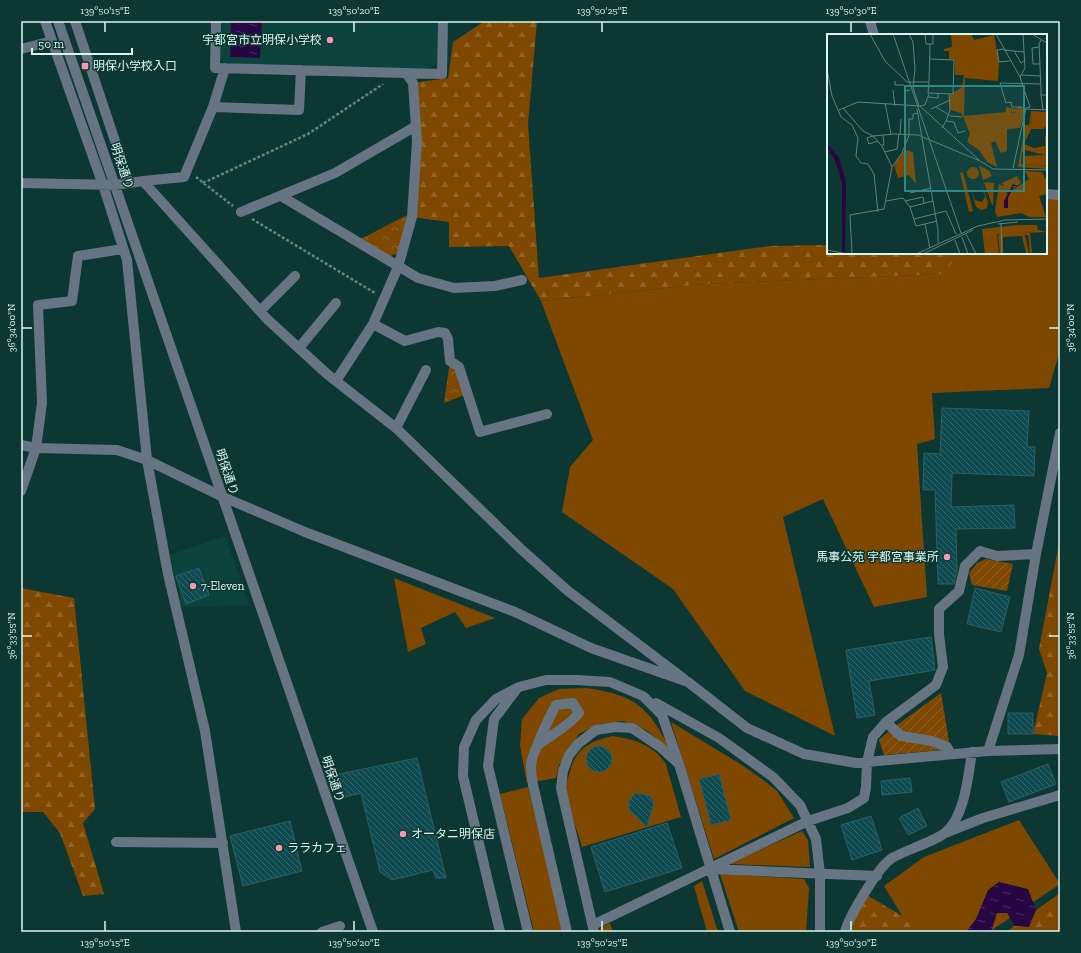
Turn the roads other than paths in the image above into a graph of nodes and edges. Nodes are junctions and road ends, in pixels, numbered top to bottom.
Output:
1 (45, 21) edge
2 (58, 21) edge
3 (75, 21) edge
4 (216, 21) edge
5 (443, 21) edge
6 (870, 21) edge
7 (874, 34) edge
8 (52, 41) junction
9 (21, 49) edge
10 (225, 68) junction
11 (301, 70) junction
12 (404, 73) junction
13 (213, 107) junction
14 (416, 126) junction
15 (143, 181) junction
16 (21, 183) edge
17 (129, 183) junction
18 (103, 185) junction
19 (115, 185) junction
20 (1047, 194) edge
21 (1060, 195) edge
22 (280, 196) junction
23 (241, 212) road end
24 (123, 249) junction
25 (398, 268) junction
26 (295, 276) dead end
27 (522, 280) dead end
28 (336, 303) dead end
29 (260, 311) junction
30 (373, 324) junction
31 (299, 348) junction
32 (426, 370) dead end
33 (336, 381) junction
34 (546, 414) dead end
35 (396, 428) junction
36 (1060, 434) edge
37 (21, 445) edge
38 (36, 448) junction
39 (1059, 449) edge
40 (147, 460) junction
41 (21, 491) edge
42 (221, 496) junction
43 (1036, 554) junction
44 (688, 682) junction
45 (519, 687) junction
46 (643, 696) junction
47 (886, 722) junction
48 (538, 745) dead end
49 (1060, 749) edge
50 (988, 751) junction
51 (972, 752) junction
52 (951, 754) junction
53 (867, 762) junction
54 (679, 764) junction
55 (1060, 795) edge
56 (808, 821) junction
57 (945, 832) junction
58 (116, 842) dead end
59 (223, 843) junction
60 (711, 869) junction
61 (820, 874) junction
62 (877, 876) junction
63 (340, 926) dead end
64 (594, 928) edge
65 (235, 932) edge
66 (322, 932) edge
67 (372, 932) edge
68 (500, 932) edge
69 (528, 932) edge
70 (567, 932) edge
71 (730, 932) edge
72 (820, 932) edge
73 (844, 932) edge

1 - 8 street
2 - 19 street, 明保通り
3 - 17 street
4 - 10 street
5 - 12 street
6 - 7 street
8 - 9 street
8 - 18 street
10 - 11 street
10 - 13 street
11 - 12 street
11 - 13 street
12 - 14 street
13 - 15 street
14 - 22 street
14 - 25 street
15 - 17 street
15 - 29 street
16 - 18 street
17 - 19 street
18 - 19 street
18 - 24 street
19 - 42 street, 明保通り
20 - 21 street
22 - 23 street
22 - 25 street
24 - 38 street
24 - 40 street
25 - 27 street
25 - 30 street
26 - 29 street
28 - 31 street
29 - 31 street
30 - 33 street
30 - 34 street
31 - 33 street
32 - 35 street
33 - 35 street
35 - 44 street
36 - 39 street
37 - 38 street
38 - 40 street
38 - 41 street
39 - 43 street
40 - 42 street
40 - 59 street
42 - 44 street
42 - 67 street, 明保通り
43 - 47 street
43 - 50 street
44 - 53 street
45 - 46 street
45 - 68 street
45 - 69 street
46 - 54 street
46 - 56 street
47 - 52 street
47 - 53 street
48 - 70 street
49 - 50 street
50 - 51 street
51 - 52 street
51 - 57 street
52 - 53 street
53 - 56 street
54 - 60 street
54 - 64 street
55 - 57 street
56 - 60 street
56 - 61 street
57 - 62 street
58 - 59 street
59 - 65 street
60 - 61 street
60 - 64 street
60 - 71 street
61 - 62 street
61 - 72 street
62 - 73 street
63 - 66 street

